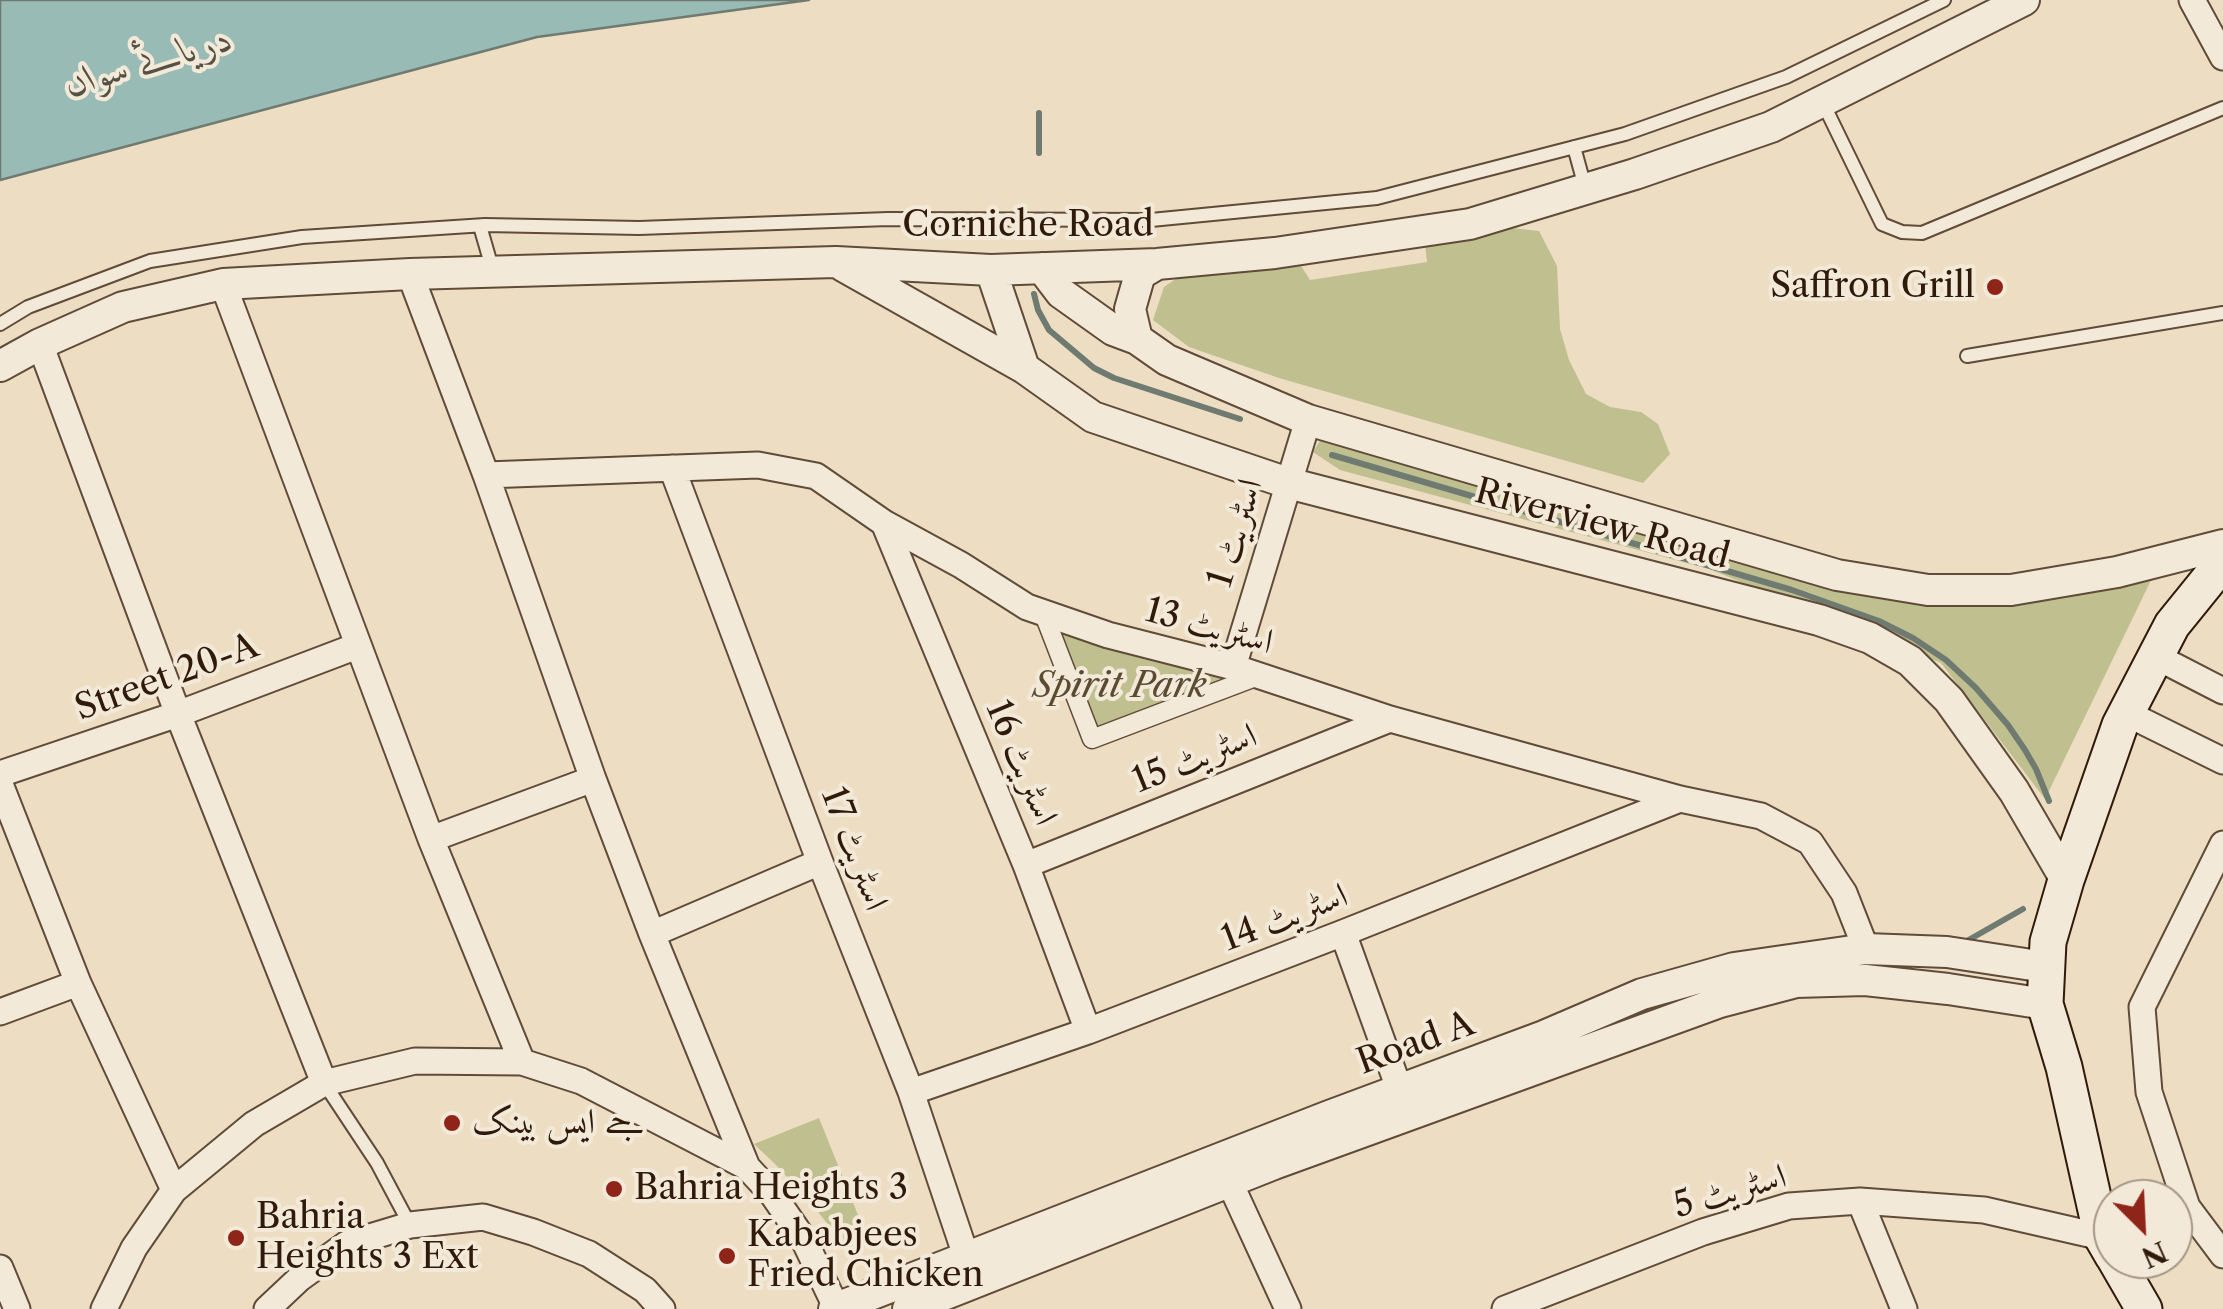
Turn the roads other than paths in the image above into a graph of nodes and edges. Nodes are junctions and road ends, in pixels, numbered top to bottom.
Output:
1 (1944, 0) edge
2 (2024, 0) edge
3 (2192, 0) edge
4 (2223, 57) edge
5 (1822, 101) junction
6 (2223, 108) edge
7 (1574, 147) junction
8 (1586, 189) junction
9 (480, 226) junction
10 (836, 262) junction
11 (1157, 264) junction
12 (1042, 268) junction
13 (992, 270) junction
14 (493, 272) junction
15 (410, 274) junction
16 (223, 284) junction
17 (2223, 313) edge
18 (0, 324) edge
19 (1137, 339) junction
20 (40, 344) junction
21 (1967, 356) dead end
22 (0, 366) edge
23 (1024, 368) junction
24 (1308, 420) junction
25 (672, 468) junction
26 (486, 475) junction
27 (1288, 482) junction
28 (884, 523) junction
29 (2223, 545) edge
30 (2223, 562) edge
31 (1042, 612) junction
32 (356, 646) junction
33 (2155, 656) junction
34 (1233, 666) junction
35 (1259, 675) junction
36 (2223, 691) edge
37 (2126, 712) junction
38 (178, 714) junction
39 (1390, 719) junction
40 (2223, 761) edge
41 (0, 774) edge
42 (593, 779) junction
43 (0, 784) edge
44 (1680, 798) junction
45 (431, 839) junction
46 (2223, 844) edge
47 (820, 862) junction
48 (1026, 865) junction
49 (2066, 880) junction
50 (1343, 933) junction
51 (652, 934) junction
52 (1866, 949) junction
53 (2046, 967) junction
54 (78, 983) junction
55 (2045, 1004) junction
56 (0, 1012) edge
57 (1088, 1031) junction
58 (522, 1062) junction
59 (324, 1083) junction
60 (1400, 1090) junction
61 (911, 1092) junction
62 (747, 1167) junction
63 (2093, 1182) edge
64 (1230, 1183) junction
65 (174, 1190) junction
66 (1860, 1201) junction
67 (410, 1224) junction
68 (2093, 1245) edge
69 (2223, 1255) edge
70 (966, 1256) junction
71 (0, 1268) edge
72 (2127, 1279) edge
73 (17, 1309) edge
74 (104, 1309) edge
75 (267, 1309) edge
76 (662, 1309) edge
77 (836, 1309) edge
78 (908, 1309) edge
79 (1288, 1309) edge
80 (1505, 1309) edge
81 (1904, 1309) edge
82 (2144, 1309) edge

1 - 7 lane
2 - 5 street, Corniche Road
3 - 4 street
5 - 6 lane
5 - 8 street, Corniche Road
7 - 8 lane
7 - 9 lane
8 - 11 street, Corniche Road
9 - 14 lane
9 - 18 lane
10 - 13 street, Corniche Road
10 - 14 street, Corniche Road
10 - 23 street, Riverview Road
11 - 12 street, Corniche Road
11 - 19 street
12 - 13 street, Corniche Road
12 - 19 street, Riverview Road
13 - 23 street
14 - 15 street, Corniche Road
15 - 16 street, Corniche Road
15 - 26 street
16 - 20 street, Corniche Road
16 - 32 street
17 - 21 lane
19 - 24 street, Riverview Road
20 - 22 street, Corniche Road
20 - 38 street
23 - 27 street, Riverview Road
24 - 27 street, اسٹریٹ 1
24 - 29 street, Riverview Road
25 - 26 street, اسٹریٹ 13
25 - 28 street, اسٹریٹ 13
25 - 47 street, اسٹریٹ 17
26 - 42 street
27 - 34 street, اسٹریٹ 1
27 - 49 street, Riverview Road
28 - 31 street, اسٹریٹ 13
28 - 48 street, اسٹریٹ 16
30 - 33 main road
31 - 34 street, اسٹریٹ 13
31 - 35 street
32 - 38 street, Street 20-A
32 - 45 street
33 - 36 street
33 - 37 main road
34 - 35 street, اسٹریٹ 13
35 - 39 street, اسٹریٹ 13
37 - 40 street
37 - 49 main road
38 - 41 street, Street 20-A
38 - 59 street
39 - 44 street, اسٹریٹ 13
39 - 48 street, اسٹریٹ 15
42 - 45 street
42 - 51 street
43 - 54 street
44 - 50 street, اسٹریٹ 14
44 - 52 street, اسٹریٹ 13
45 - 58 street
46 - 69 street
47 - 51 street
47 - 61 street, اسٹریٹ 17
48 - 57 street, اسٹریٹ 16
49 - 53 main road
50 - 57 street, اسٹریٹ 14
50 - 60 street
51 - 62 street
52 - 53 street, Road A
52 - 60 street, Road A
53 - 55 main road
54 - 56 street
54 - 65 street
55 - 63 main road
55 - 64 street, Road A
57 - 61 street, اسٹریٹ 14
58 - 59 street
58 - 62 street
59 - 65 street
59 - 67 lane
60 - 70 street, Road A
61 - 70 street, اسٹریٹ 17
62 - 77 street
64 - 78 street, Road A
64 - 79 street
65 - 74 street
66 - 68 street, اسٹریٹ 5
66 - 80 street, اسٹریٹ 5
66 - 81 street
67 - 75 street
67 - 76 street
70 - 77 street, Road A
71 - 73 street
72 - 82 main road

